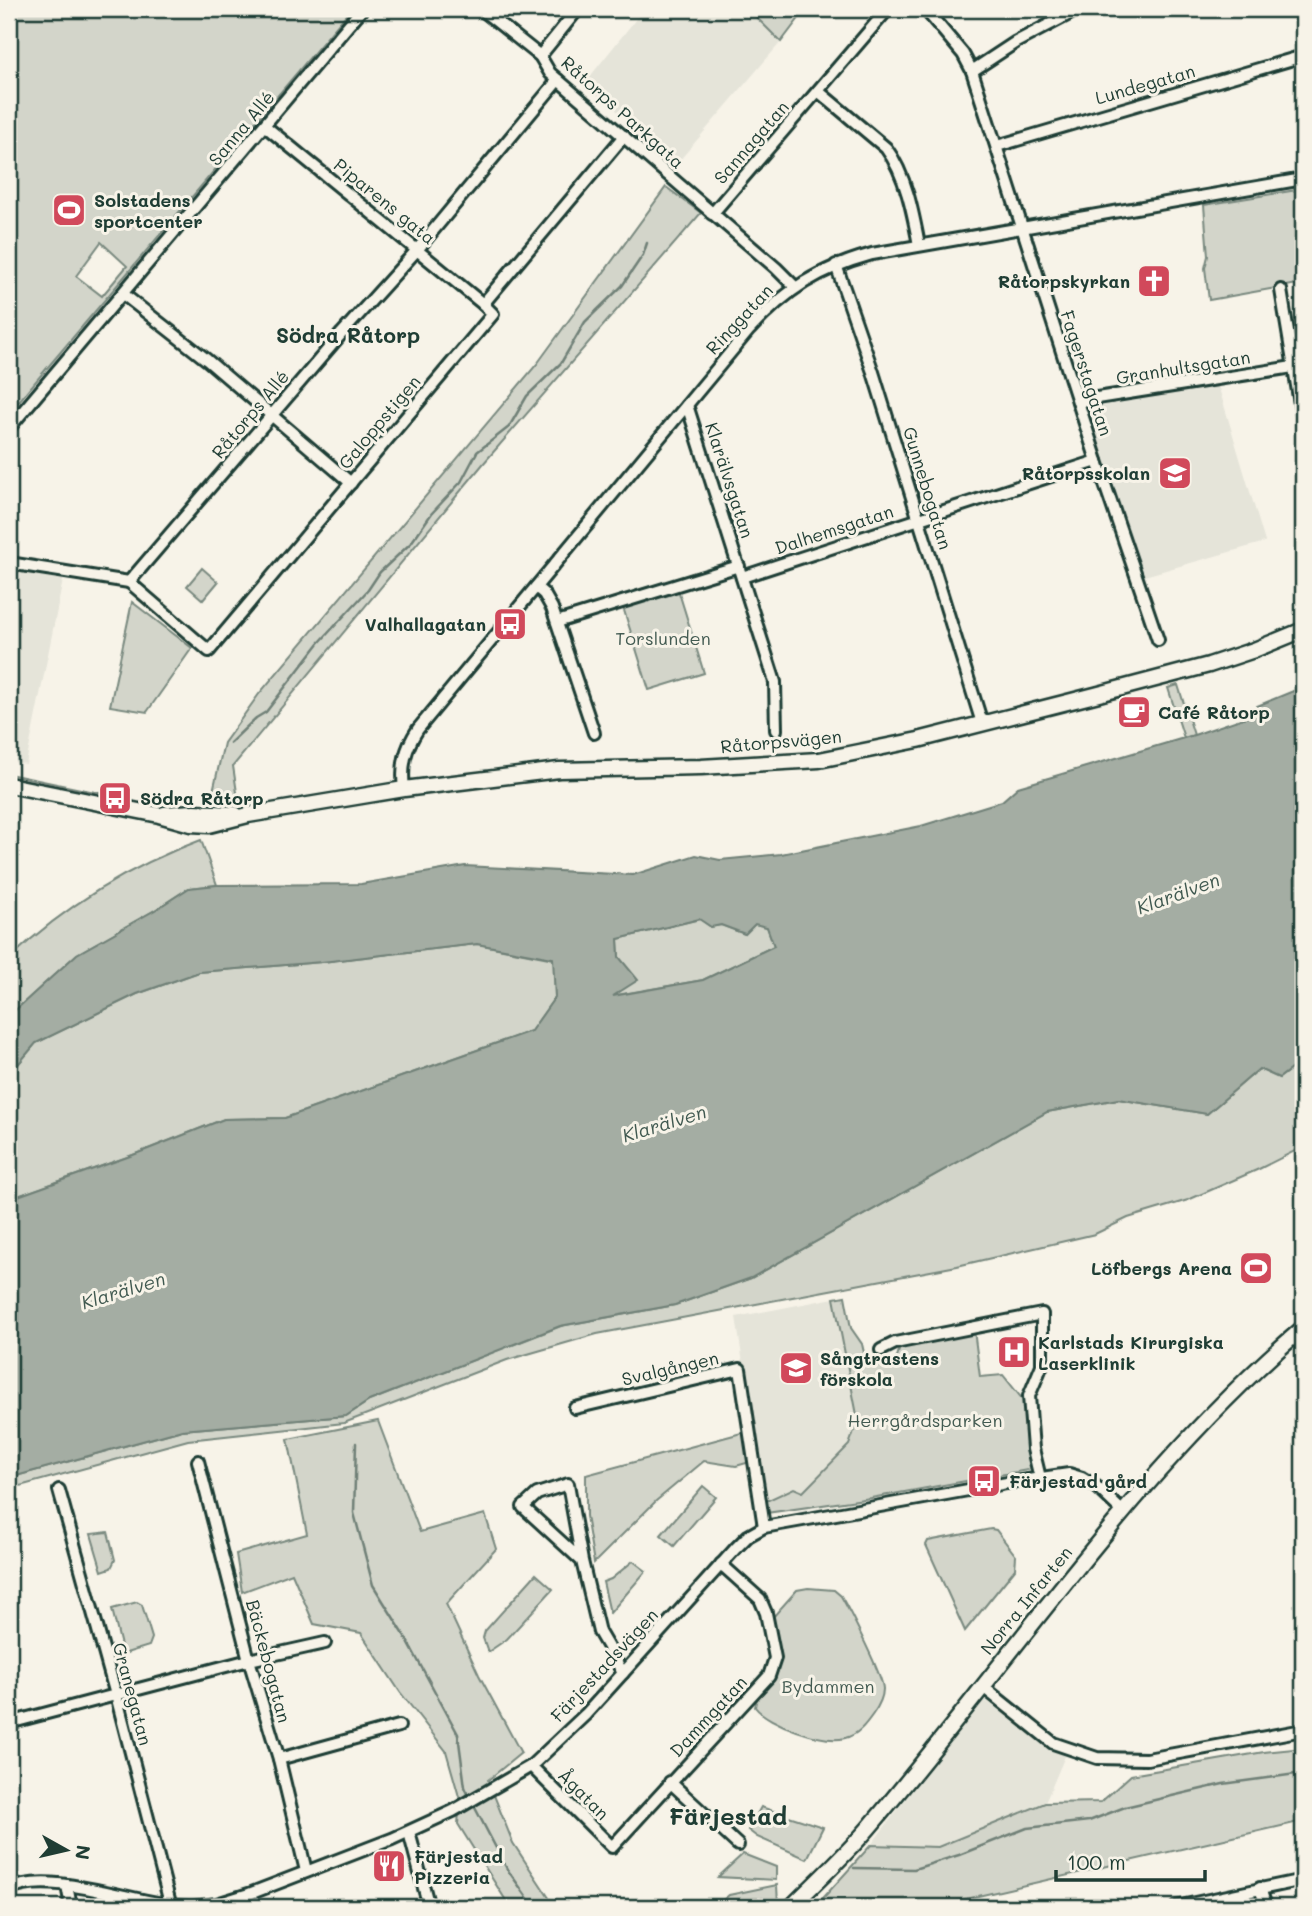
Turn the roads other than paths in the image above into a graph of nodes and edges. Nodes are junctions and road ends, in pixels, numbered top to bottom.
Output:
1 (362, 9) edge
2 (481, 9) edge
3 (578, 9) edge
4 (888, 9) edge
5 (925, 9) edge
6 (1079, 9) edge
7 (540, 56) junction
8 (1303, 56) edge
9 (972, 71) junction
10 (558, 80) junction
11 (818, 91) junction
12 (265, 125) junction
13 (624, 136) junction
14 (997, 146) junction
15 (1303, 179) edge
16 (712, 214) junction
17 (1023, 227) junction
18 (919, 245) junction
19 (417, 250) junction
20 (836, 265) junction
21 (795, 287) junction
22 (1281, 290) dead end
23 (123, 294) junction
24 (483, 304) junction
25 (1293, 367) junction
26 (1077, 401) junction
27 (687, 405) junction
28 (272, 415) junction
29 (1303, 422) edge
30 (9, 428) edge
31 (1097, 461) junction
32 (351, 483) junction
33 (920, 519) junction
34 (9, 563) edge
35 (740, 572) junction
36 (129, 582) junction
37 (536, 587) junction
38 (557, 622) junction
39 (1303, 630) edge
40 (1158, 640) dead end
41 (982, 723) junction
42 (776, 730) dead end
43 (594, 733) dead end
44 (9, 785) edge
45 (404, 789) junction
46 (1303, 1328) edge
47 (881, 1350) dead end
48 (575, 1408) dead end
49 (198, 1461) dead end
50 (1040, 1478) junction
51 (58, 1490) dead end
52 (1122, 1511) junction
53 (764, 1527) junction
54 (582, 1561) junction
55 (721, 1564) junction
56 (325, 1643) dead end
57 (249, 1660) junction
58 (623, 1673) junction
59 (982, 1686) junction
60 (116, 1695) junction
61 (9, 1723) edge
62 (399, 1726) dead end
63 (1303, 1730) edge
64 (279, 1759) junction
65 (531, 1766) junction
66 (670, 1782) junction
67 (409, 1832) junction
68 (738, 1845) dead end
69 (612, 1847) joint
70 (306, 1871) junction
71 (9, 1875) edge
72 (1303, 1880) edge
73 (66, 1885) junction
74 (11, 1888) edge
75 (1260, 1888) junction
76 (241, 1902) edge
77 (71, 1907) edge
78 (171, 1907) edge
79 (188, 1907) edge
80 (194, 1907) edge
81 (429, 1907) edge
82 (791, 1907) edge
83 (1176, 1907) edge
84 (1266, 1907) edge

1 - 12 street, Sanna Allé
2 - 7 street, Råtorps Parkgata
3 - 7 street
4 - 11 street, Sannagatan
5 - 9 street, Fagerstagatan
6 - 9 street
7 - 10 street, Råtorps Parkgata
8 - 14 street, Lundegatan
9 - 14 street, Fagerstagatan
10 - 13 street, Råtorps Parkgata
10 - 19 street, Råtorps Allé
11 - 16 street, Sannagatan
11 - 18 street
12 - 19 street, Piparens gata
12 - 23 street, Sanna Allé
13 - 16 street, Råtorps Parkgata
13 - 24 street
14 - 17 street, Fagerstagatan
15 - 17 street, Ringgatan
16 - 21 street
17 - 18 street, Ringgatan
17 - 26 street, Fagerstagatan
18 - 20 street, Ringgatan
19 - 24 street, Piparens gata
19 - 28 street, Råtorps Allé
20 - 21 street, Ringgatan
20 - 33 street, Gunnebogatan
21 - 27 street, Ringgatan
22 - 25 street
23 - 28 street
23 - 30 street, Sanna Allé
24 - 32 street, Galoppstigen
25 - 26 street, Granhultsgatan
25 - 29 street
26 - 31 street, Fagerstagatan
27 - 35 street, Klarälvsgatan
27 - 37 street, Ringgatan
28 - 32 street
28 - 36 street, Råtorps Allé
31 - 33 street, Dalhemsgatan
31 - 40 street, Fagerstagatan
32 - 36 street, Galoppstigen
33 - 35 street, Dalhemsgatan
33 - 41 street, Gunnebogatan
34 - 36 street
35 - 38 street, Klarälvsgatan
35 - 42 street, Klarälvsgatan
37 - 38 street
37 - 45 street, Ringgatan
38 - 43 street
39 - 41 street, Råtorpsvägen
41 - 45 street, Råtorpsvägen
44 - 45 street, Råtorpsvägen
46 - 52 street, Norra Infarten
47 - 50 street
48 - 53 street, Svalgången
49 - 57 street, Bäckebogatan
50 - 52 street, Färjestadsvägen
50 - 53 street, Färjestadsvägen
51 - 60 street, Granegatan
52 - 59 street, Norra Infarten
53 - 55 street, Färjestadsvägen
54 - 54 street
54 - 58 street
55 - 58 street, Färjestadsvägen
55 - 66 street, Dammgatan
56 - 57 street
57 - 60 street
57 - 64 street, Bäckebogatan
58 - 65 street, Färjestadsvägen
59 - 63 street
59 - 82 street, Norra Infarten
60 - 61 street
60 - 78 street, Granegatan
62 - 64 street
64 - 70 street, Bäckebogatan
65 - 67 street, Färjestadsvägen
65 - 69 street, Ågatan
66 - 68 street
66 - 69 street, Dammgatan
67 - 70 street, Färjestadsvägen
67 - 81 street
70 - 76 street, Färjestadsvägen
71 - 74 street
72 - 75 street
73 - 74 street
73 - 77 street
73 - 78 street
75 - 83 street
75 - 84 street
76 - 80 street, Färjestadsvägen
78 - 79 street

